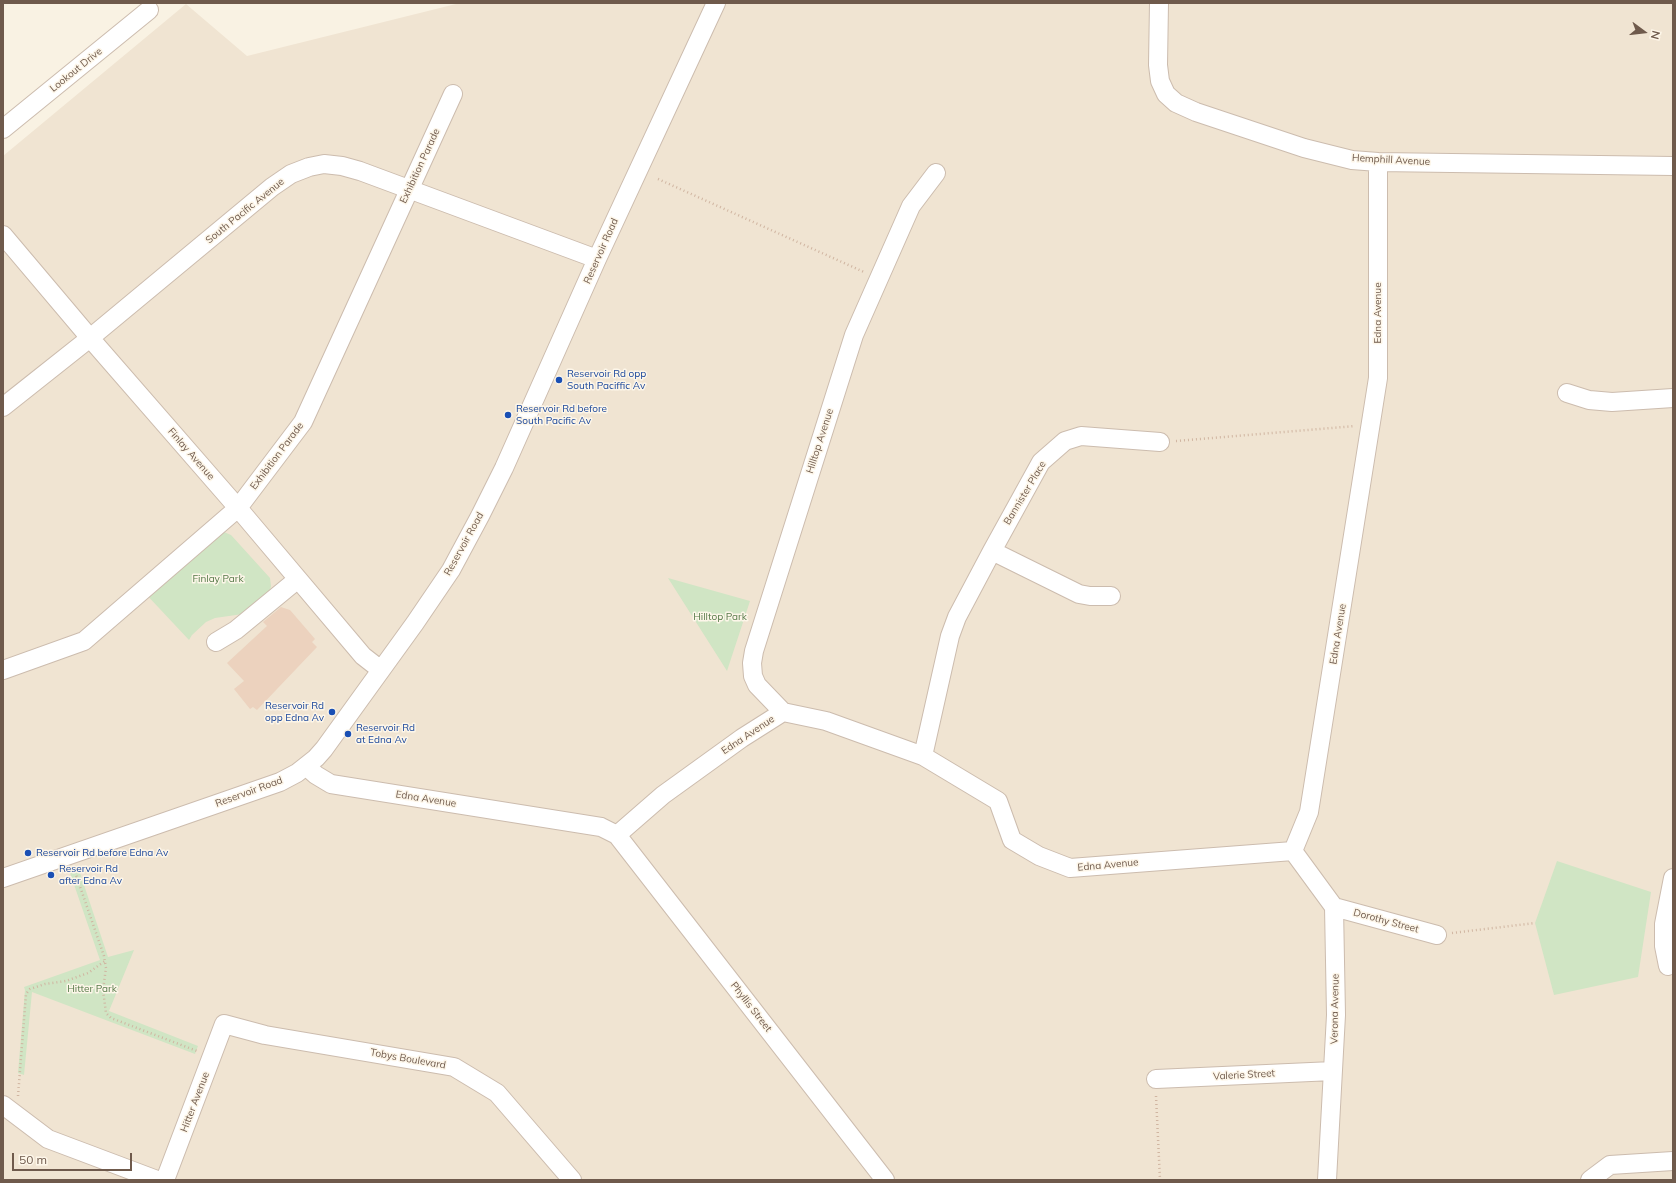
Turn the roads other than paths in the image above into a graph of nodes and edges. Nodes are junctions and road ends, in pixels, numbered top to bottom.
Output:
1 (716, 3) edge
2 (1159, 3) edge
3 (149, 10) dead end
4 (453, 94) dead end
5 (3, 129) edge
6 (1378, 162) junction
7 (1673, 166) edge
8 (936, 173) dead end
9 (409, 190) junction
10 (3, 235) edge
11 (597, 259) junction
12 (90, 338) junction
13 (1567, 393) dead end
14 (1673, 398) edge
15 (3, 407) edge
16 (1160, 442) road end
17 (238, 508) junction
18 (992, 551) junction
19 (298, 579) junction
20 (1111, 596) dead end
21 (216, 642) dead end
22 (3, 670) edge
23 (381, 670) junction
24 (783, 712) junction
25 (923, 756) junction
26 (306, 766) junction
27 (617, 835) junction
28 (1293, 851) junction
29 (3, 878) edge
30 (1673, 878) edge
31 (1334, 907) junction
32 (1437, 935) road end
33 (1668, 966) dead end
34 (224, 1024) joint
35 (1333, 1071) junction
36 (1156, 1079) road end
37 (10, 1110) edge
38 (1673, 1161) edge
39 (157, 1180) edge
40 (165, 1180) edge
41 (572, 1180) edge
42 (885, 1180) edge
43 (1327, 1180) edge
44 (1590, 1180) edge

1 - 11 street, Reservoir Road
2 - 6 street, Hemphill Avenue
3 - 5 street, Lookout Drive
4 - 9 street, Exhibition Parade
6 - 7 street, Hemphill Avenue
6 - 28 street, Edna Avenue
8 - 24 street, Hilltop Avenue
9 - 11 street, South Pacific Avenue
9 - 12 street, South Pacific Avenue
9 - 17 street, Exhibition Parade
10 - 12 street, Finlay Avenue
11 - 23 street, Reservoir Road
12 - 15 street, South Pacific Avenue
12 - 17 street, Finlay Avenue
13 - 14 street
16 - 18 street, Bannister Place
17 - 19 street, Finlay Avenue
17 - 22 street, Exhibition Parade
18 - 20 street
18 - 25 street, Bannister Place
19 - 21 street
19 - 23 street, Finlay Avenue
23 - 26 street, Reservoir Road
24 - 25 street, Edna Avenue
24 - 27 street, Edna Avenue
25 - 28 street, Edna Avenue
26 - 27 street, Edna Avenue
26 - 29 street, Reservoir Road
27 - 42 street, Phyllis Street
28 - 31 street
30 - 33 street
31 - 32 street, Dorothy Street
31 - 35 street, Verona Avenue
34 - 40 street, Hitter Avenue
34 - 41 street, Tobys Boulevard
35 - 36 street, Valerie Street
35 - 43 street, Verona Avenue
37 - 39 street
38 - 44 street

